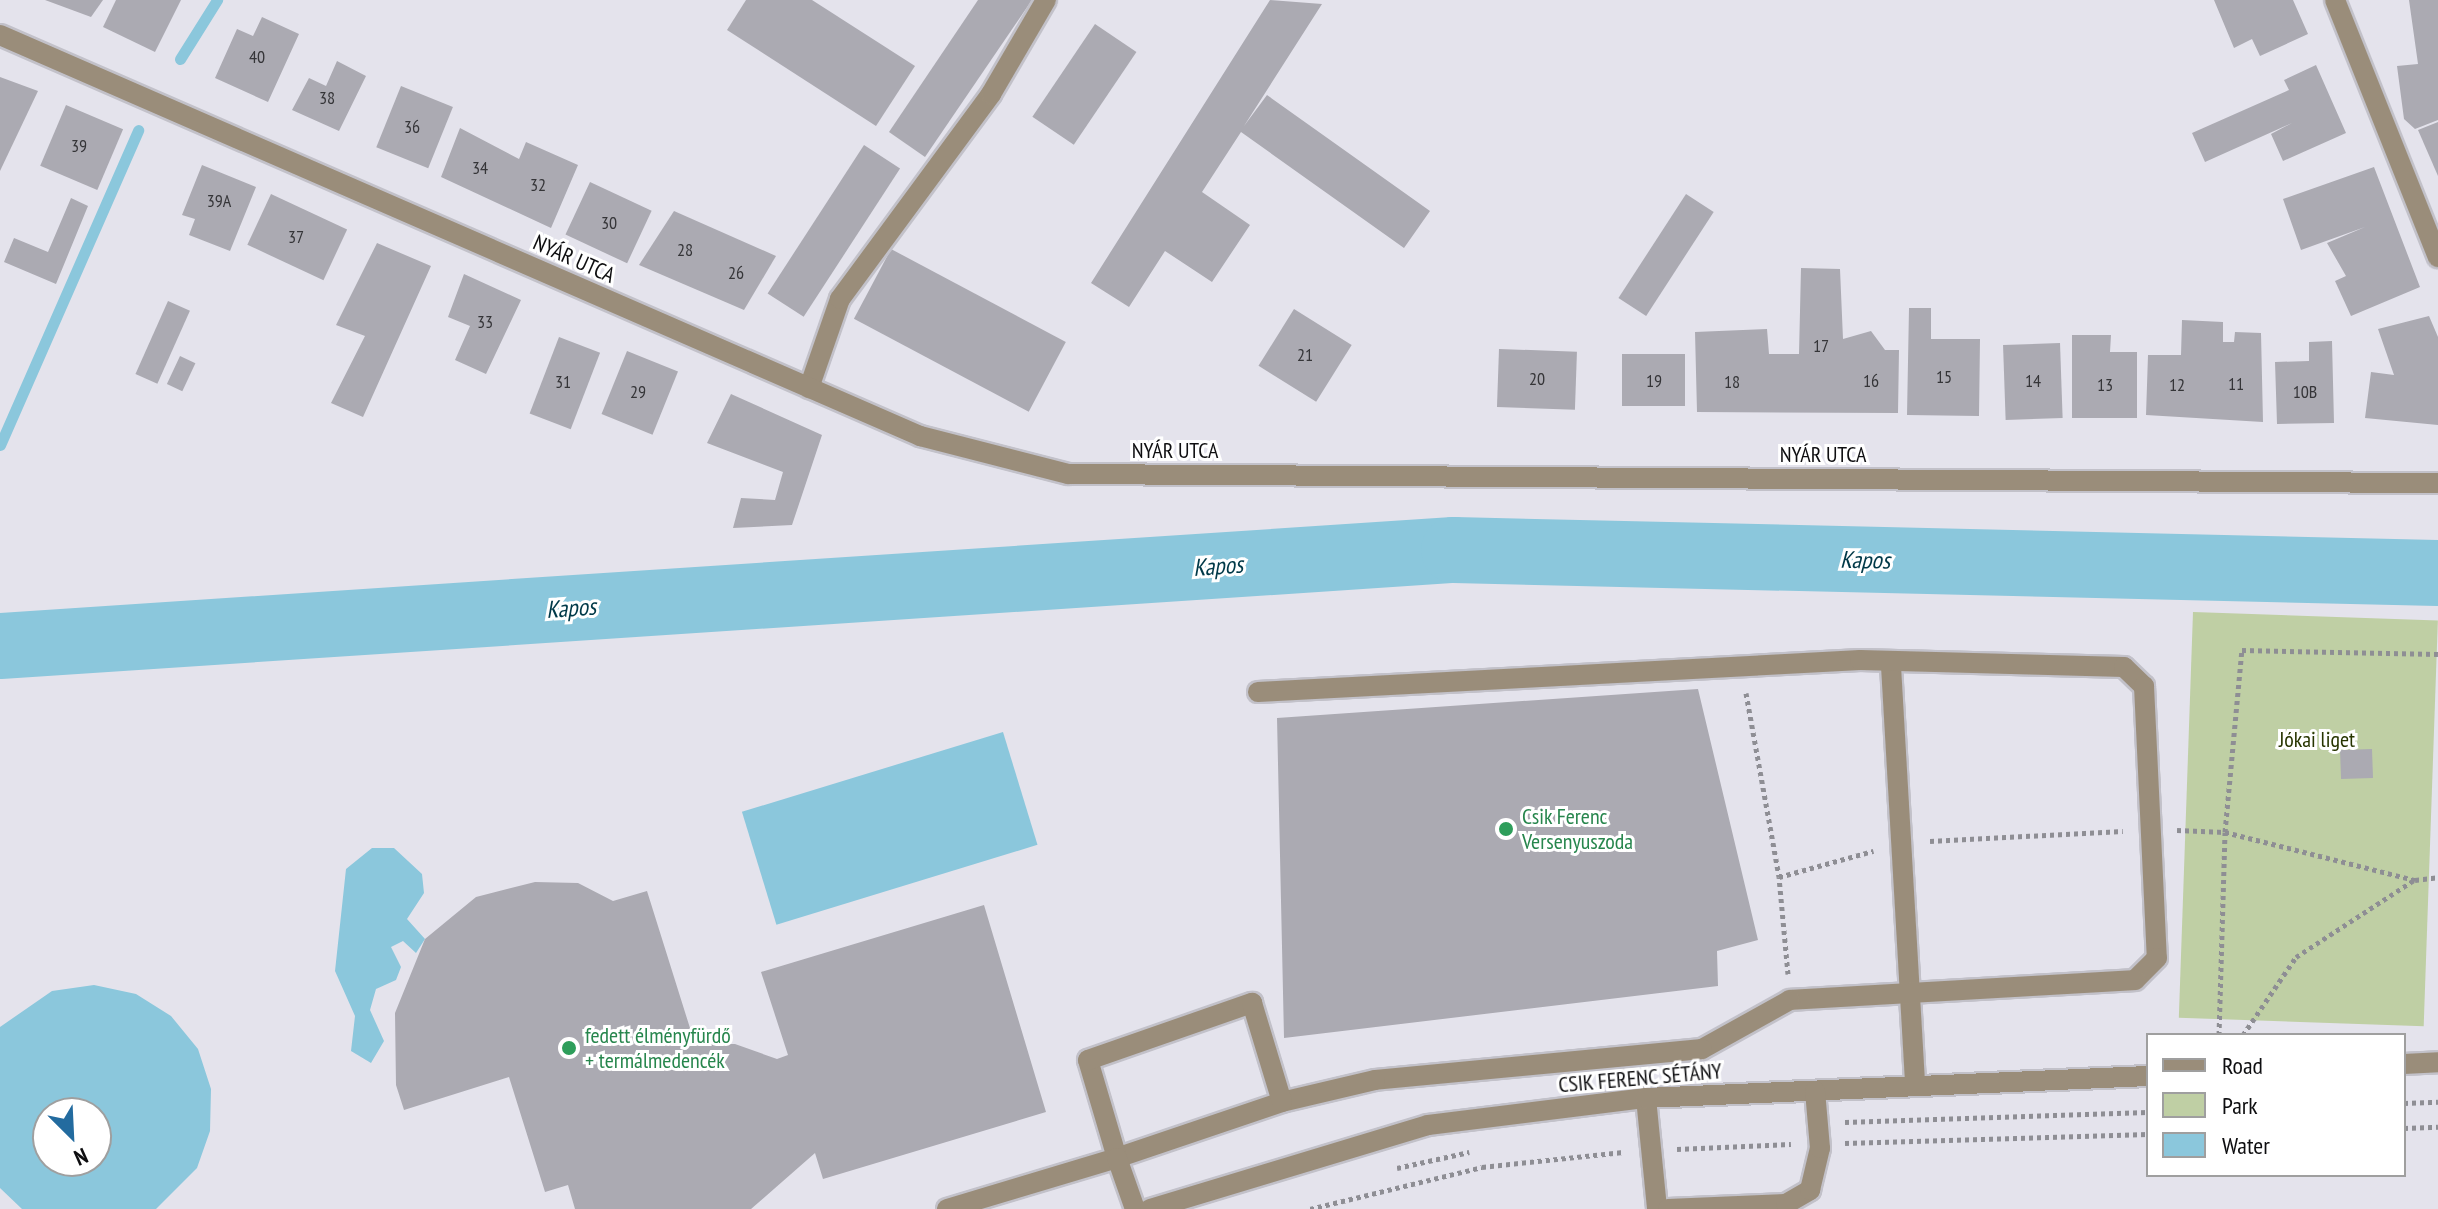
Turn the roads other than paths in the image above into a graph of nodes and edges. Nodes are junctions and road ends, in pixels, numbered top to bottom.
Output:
1 (1046, 0) edge
2 (2335, 0) edge
3 (0, 35) edge
4 (2438, 257) edge
5 (809, 388) junction
6 (2438, 483) edge
7 (1891, 666) junction
8 (1258, 692) dead end
9 (1910, 992) junction
10 (2438, 1062) edge
11 (2406, 1064) edge
12 (2146, 1076) edge
13 (1915, 1085) junction
14 (1815, 1091) junction
15 (1646, 1098) junction
16 (1282, 1102) junction
17 (1117, 1158) junction
18 (947, 1209) edge
19 (1135, 1209) edge
20 (1150, 1209) edge
21 (1657, 1209) edge
22 (1668, 1209) edge

1 - 5 street
2 - 4 street
3 - 5 street, NYÁR UTCA
5 - 6 street, NYÁR UTCA
7 - 8 street
7 - 9 street
7 - 9 street
9 - 13 street
9 - 16 street
10 - 11 street
12 - 13 street, CSIK FERENC SÉTÁNY
13 - 14 street, CSIK FERENC SÉTÁNY
14 - 15 street, CSIK FERENC SÉTÁNY
14 - 22 street
15 - 20 street, CSIK FERENC SÉTÁNY
15 - 21 street
16 - 17 street
16 - 17 street
17 - 18 street
17 - 19 street

